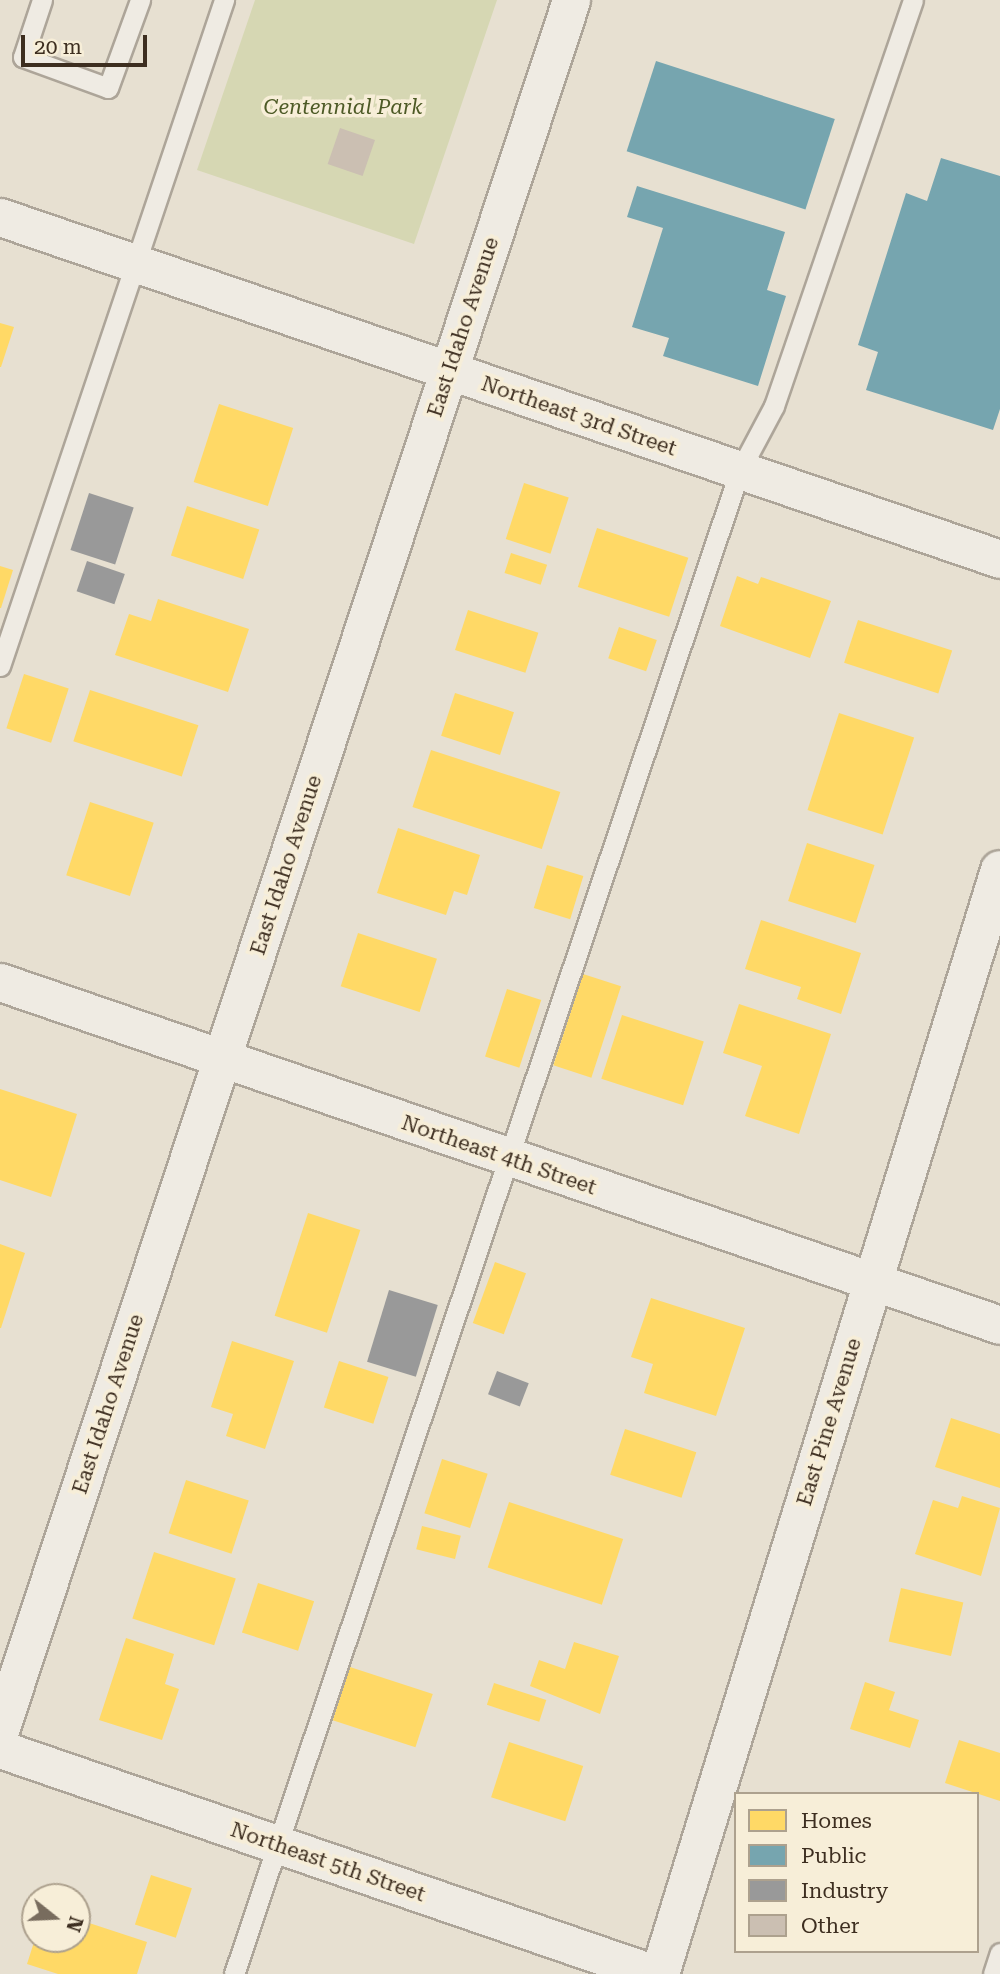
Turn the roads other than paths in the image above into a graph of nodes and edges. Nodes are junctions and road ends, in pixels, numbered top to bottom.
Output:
1 (42, 0) edge
2 (141, 0) edge
3 (223, 0) edge
4 (571, 0) edge
5 (913, 0) edge
6 (0, 217) edge
7 (135, 264) junction
8 (449, 371) junction
9 (740, 470) junction
10 (1000, 559) edge
11 (0, 666) edge
12 (1000, 870) edge
13 (0, 982) edge
14 (222, 1059) junction
15 (508, 1158) junction
16 (873, 1283) junction
17 (1000, 1325) edge
18 (0, 1730) edge
19 (0, 1749) edge
20 (277, 1845) junction
21 (1000, 1953) edge
22 (234, 1974) edge
23 (657, 1974) edge
24 (993, 1974) edge

1 - 2 lane
3 - 7 lane
4 - 8 street, East Idaho Avenue
5 - 9 lane
6 - 7 street, Northeast 3rd Street
7 - 8 street, Northeast 3rd Street
7 - 11 lane
8 - 9 street, Northeast 3rd Street
8 - 14 street, East Idaho Avenue
9 - 10 street, Northeast 3rd Street
9 - 15 lane
12 - 16 street, East Pine Avenue
13 - 14 street, Northeast 4th Street
14 - 15 street, Northeast 4th Street
14 - 18 street, East Idaho Avenue
15 - 16 street, Northeast 4th Street
15 - 20 lane
16 - 17 street, Northeast 4th Street
16 - 23 street, East Pine Avenue
19 - 20 street, Northeast 5th Street
20 - 22 lane
20 - 23 street, Northeast 5th Street
21 - 24 lane

